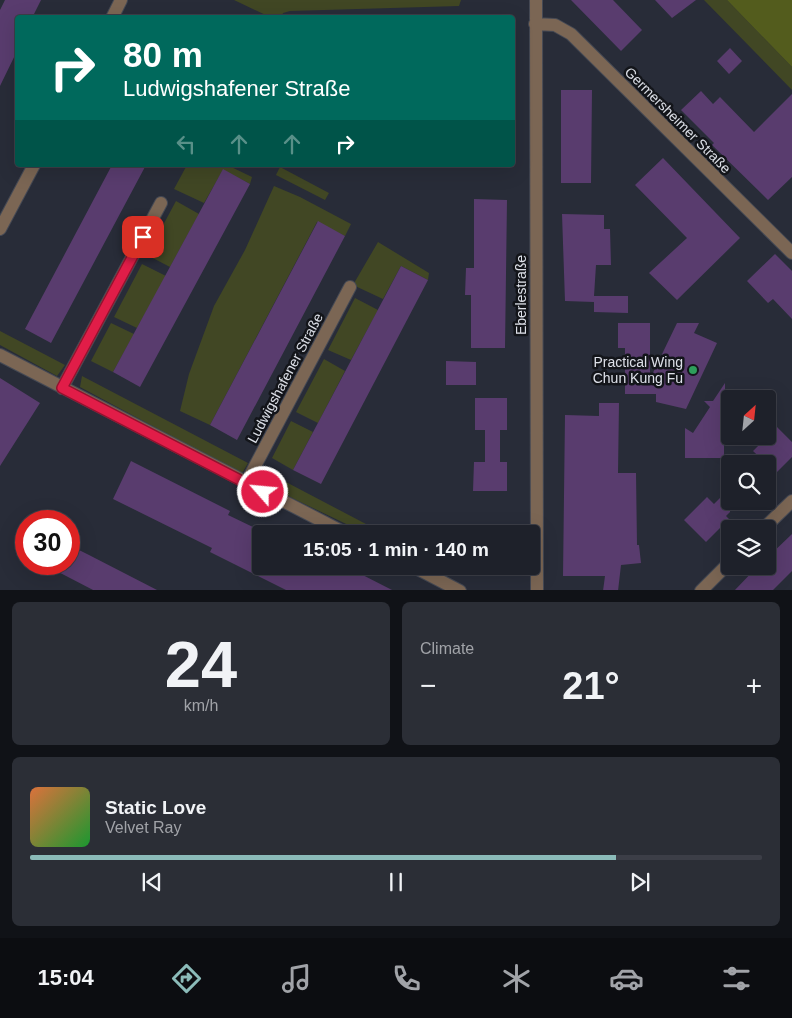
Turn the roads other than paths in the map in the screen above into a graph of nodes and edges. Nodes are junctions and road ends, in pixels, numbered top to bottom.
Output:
1 (121, 0) edge
2 (536, 0) edge
3 (114, 15) edge
4 (535, 24) junction
5 (33, 167) edge
6 (162, 203) dead end
7 (0, 229) edge
8 (792, 253) edge
9 (350, 287) dead end
10 (0, 355) edge
11 (62, 388) junction
12 (246, 483) junction
13 (792, 501) edge
14 (772, 520) edge
15 (329, 525) edge
16 (721, 571) edge
17 (430, 575) edge
18 (460, 590) edge
19 (537, 590) edge
20 (701, 590) edge

1 - 3 street
2 - 4 street, Eberlestraße
4 - 8 street, Germersheimer Straße
4 - 19 street, Eberlestraße
5 - 7 street
6 - 11 street
9 - 12 street, Ludwigshafener Straße
10 - 11 street
11 - 12 street
12 - 15 street
13 - 14 street
16 - 20 street
17 - 18 street

